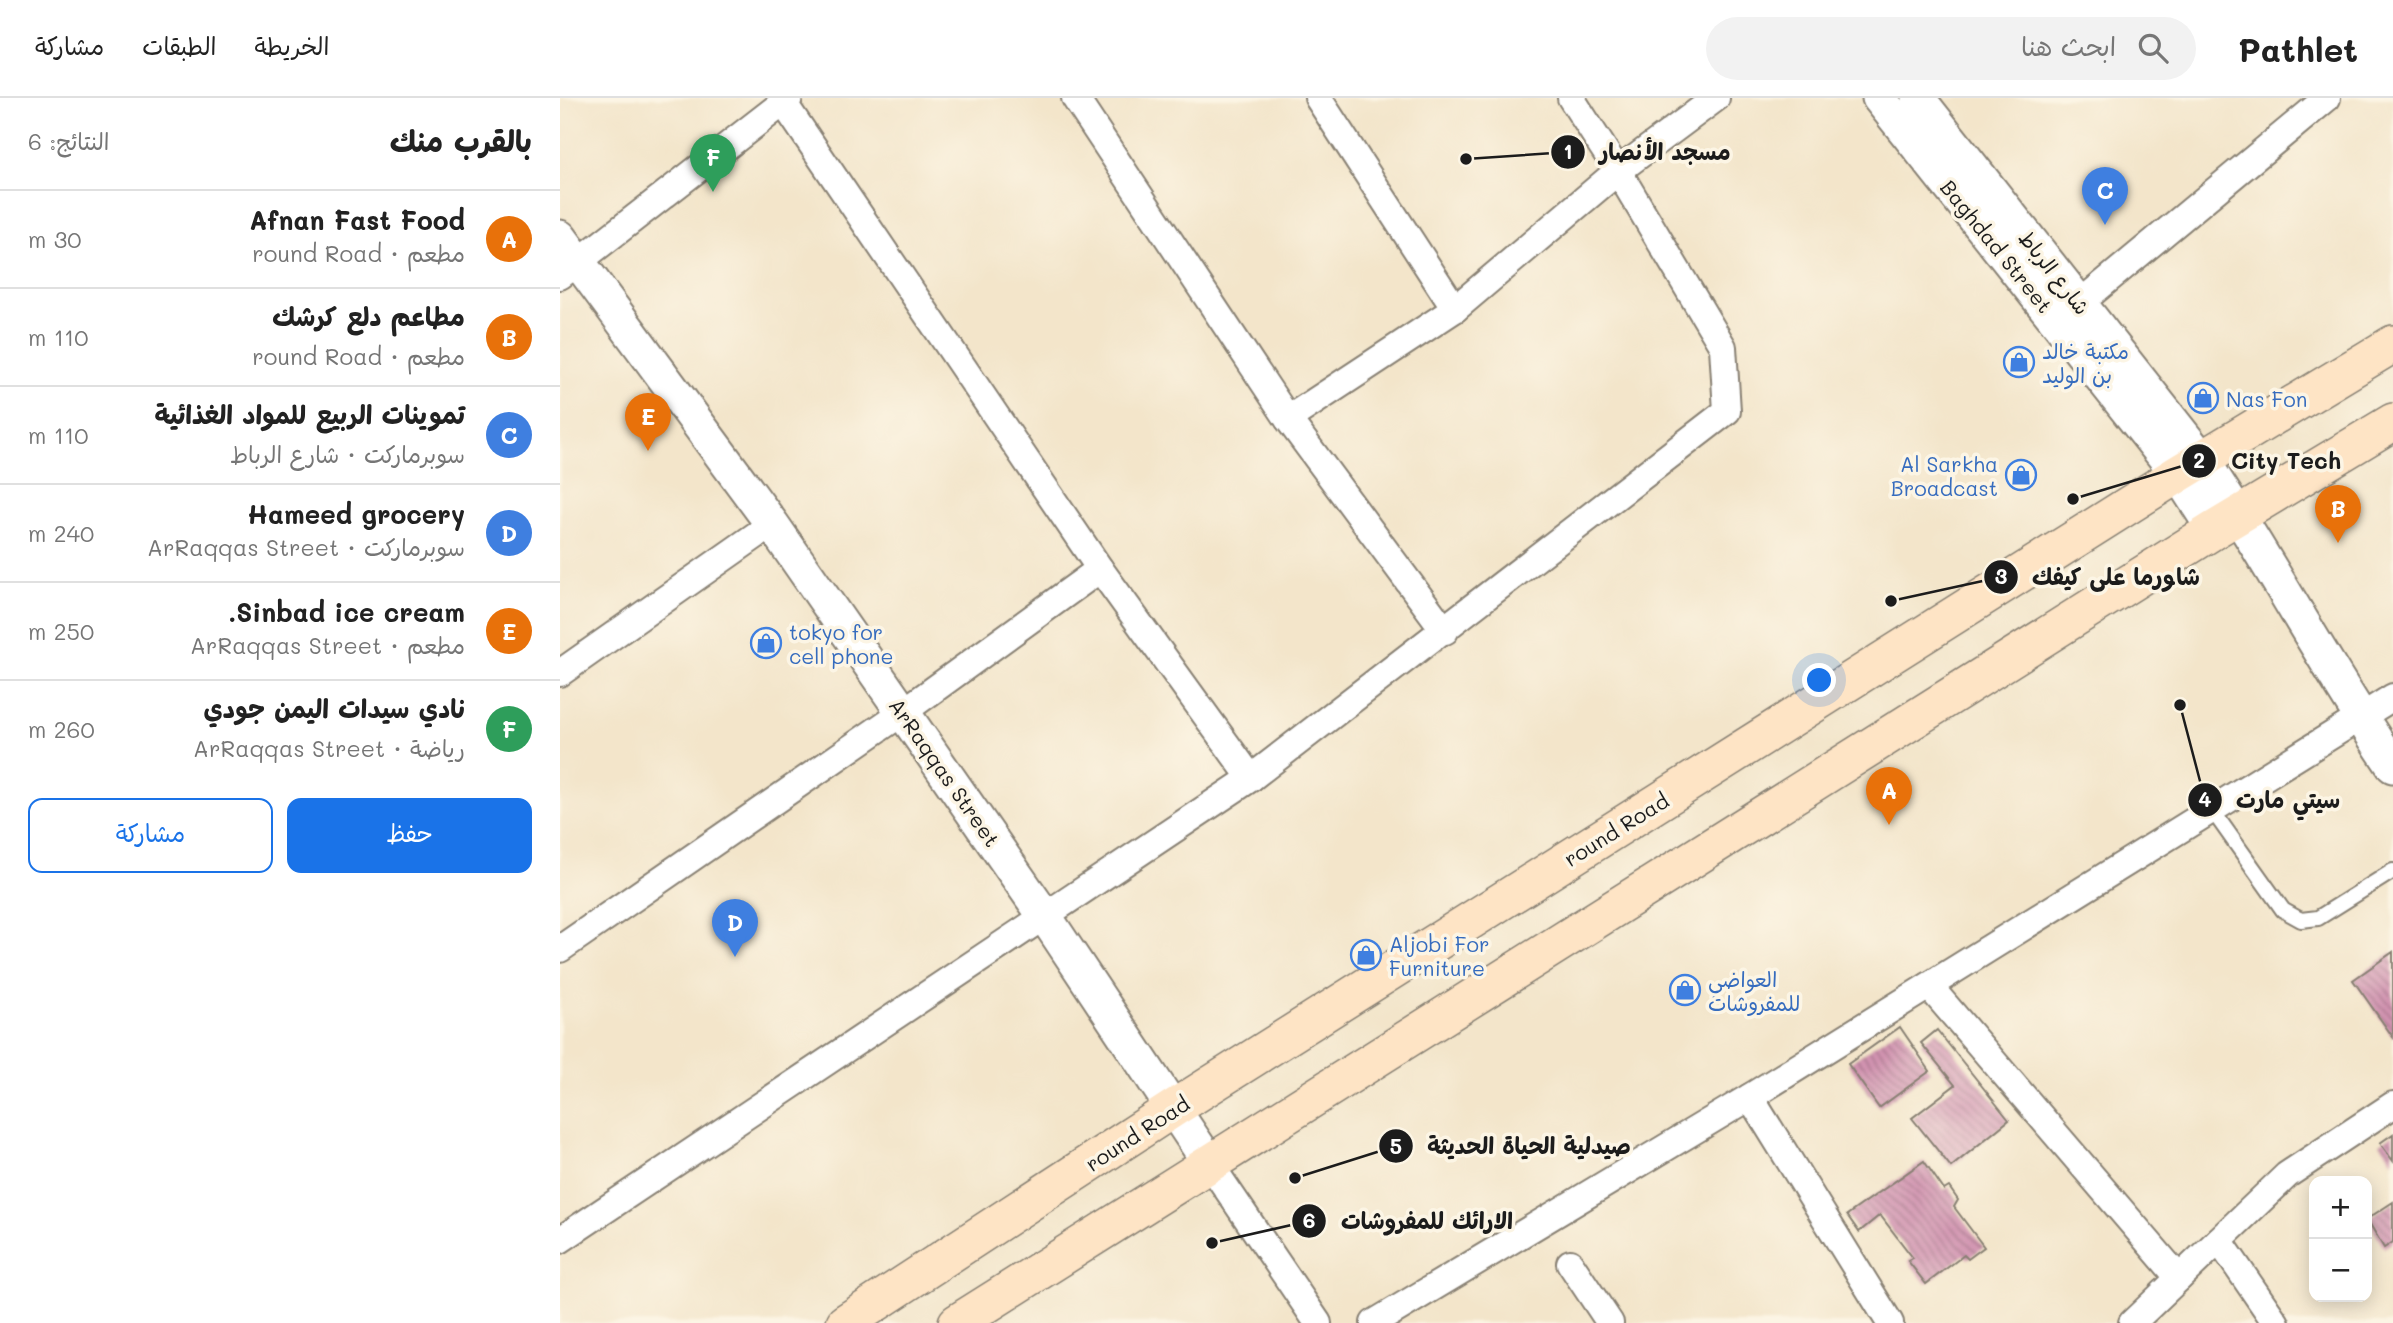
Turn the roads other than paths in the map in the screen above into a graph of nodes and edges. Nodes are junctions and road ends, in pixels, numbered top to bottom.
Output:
1 (1075, 98) edge
2 (1318, 98) edge
3 (1571, 98) edge
4 (1716, 98) edge
5 (1879, 98) edge
6 (1918, 98) edge
7 (2327, 98) edge
8 (786, 100) edge
9 (1618, 171) junction
10 (567, 258) edge
11 (2080, 303) junction
12 (1455, 309) junction
13 (2393, 344) edge
14 (1288, 419) junction
15 (2393, 422) edge
16 (2190, 467) junction
17 (2227, 523) junction
18 (772, 524) junction
19 (1100, 569) junction
20 (1445, 631) junction
21 (560, 673) edge
22 (2393, 697) edge
23 (903, 712) junction
24 (2360, 718) junction
25 (2393, 766) edge
26 (1251, 778) junction
27 (2212, 810) junction
28 (2393, 871) edge
29 (1046, 918) junction
30 (560, 949) edge
31 (1929, 986) junction
32 (1750, 1097) junction
33 (2393, 1105) edge
34 (1174, 1108) junction
35 (1208, 1161) junction
36 (560, 1240) edge
37 (2219, 1240) junction
38 (1570, 1263) dead end
39 (2179, 1278) junction
40 (845, 1323) edge
41 (957, 1323) edge
42 (1318, 1323) edge
43 (1374, 1323) edge
44 (1610, 1323) edge
45 (1889, 1323) edge
46 (2132, 1323) edge
47 (2276, 1323) edge

1 - 14 street
2 - 12 street
3 - 9 street
4 - 9 street
5 - 16 street, Baghdad Street
6 - 11 street, شارع الرباط
7 - 11 street
8 - 10 street
8 - 19 street
9 - 12 street
9 - 20 street
10 - 18 street, ArRaqqas Street
11 - 16 street, شارع الرباط
12 - 14 street
13 - 16 main road, round Road
14 - 20 street
15 - 17 main road
16 - 17 street, Baghdad Street
16 - 34 main road, round Road
17 - 24 street, Baghdad Street
17 - 35 main road
18 - 21 street
18 - 23 street, ArRaqqas Street
19 - 23 street
19 - 26 street
20 - 26 street
22 - 24 street
23 - 29 street, ArRaqqas Street
23 - 30 street
24 - 25 street, Baghdad Street
24 - 27 street
26 - 29 street
27 - 28 lane
27 - 31 street
29 - 34 street, ArRaqqas Street
29 - 36 street
31 - 32 street
31 - 39 street
32 - 43 street
32 - 45 street
33 - 37 street
34 - 35 street, ArRaqqas Street
34 - 40 main road, round Road
35 - 41 main road
35 - 42 street
37 - 39 street
37 - 47 street
38 - 44 street
39 - 46 street

